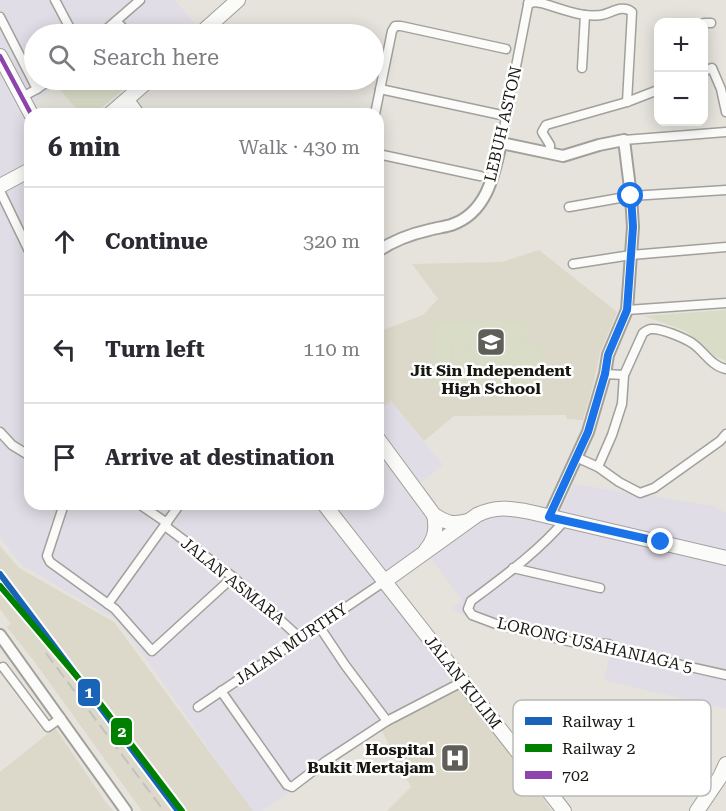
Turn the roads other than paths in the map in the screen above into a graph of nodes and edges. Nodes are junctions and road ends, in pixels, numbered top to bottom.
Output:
1 (55, 0) edge
2 (140, 0) edge
3 (238, 0) edge
4 (528, 2) edge
5 (585, 15) junction
6 (0, 18) edge
7 (116, 21) junction
8 (68, 24) edge
9 (113, 24) edge
10 (119, 24) edge
11 (211, 24) edge
12 (506, 49) dead end
13 (0, 56) edge
14 (24, 64) edge
15 (582, 68) dead end
16 (384, 70) edge
17 (708, 70) edge
18 (35, 90) edge
19 (139, 90) edge
20 (380, 90) edge
21 (384, 90) edge
22 (654, 92) edge
23 (22, 97) junction
24 (627, 102) junction
25 (28, 108) edge
26 (121, 108) edge
27 (376, 108) edge
28 (726, 112) edge
29 (506, 117) junction
30 (726, 132) edge
31 (624, 140) junction
32 (501, 143) junction
33 (550, 153) junction
34 (384, 155) edge
35 (24, 173) edge
36 (480, 176) dead end
37 (0, 186) edge
38 (726, 190) edge
39 (0, 191) edge
40 (631, 196) junction
41 (569, 207) dead end
42 (24, 241) edge
43 (384, 247) edge
44 (726, 247) edge
45 (631, 255) junction
46 (573, 264) dead end
47 (726, 303) edge
48 (627, 310) junction
49 (726, 369) edge
50 (605, 374) junction
51 (624, 375) junction
52 (726, 434) edge
53 (2, 435) edge
54 (0, 447) edge
55 (384, 447) edge
56 (24, 452) edge
57 (576, 457) junction
58 (598, 467) junction
59 (62, 510) edge
60 (148, 510) edge
61 (176, 510) edge
62 (329, 510) edge
63 (434, 515) junction
64 (549, 517) junction
65 (470, 520) junction
66 (565, 520) junction
67 (166, 524) junction
68 (423, 554) junction
69 (726, 558) edge
70 (513, 568) junction
71 (233, 577) junction
72 (385, 581) junction
73 (600, 588) dead end
74 (108, 604) junction
75 (319, 626) junction
76 (0, 635) edge
77 (300, 638) junction
78 (16, 658) junction
79 (2, 669) edge
80 (726, 675) edge
81 (464, 681) junction
82 (221, 691) junction
83 (198, 707) dead end
84 (61, 718) junction
85 (387, 721) junction
86 (513, 745) edge
87 (726, 764) edge
88 (711, 790) edge
89 (552, 796) edge
90 (707, 796) edge
91 (126, 811) edge
92 (564, 811) edge
93 (697, 811) edge

1 - 8 street
2 - 7 street
3 - 11 main road
4 - 5 street
4 - 29 street, LEBUH ASTON
5 - 15 street
5 - 24 street
6 - 14 street
7 - 9 street
7 - 10 street
12 - 16 street
13 - 23 main road
17 - 28 street
18 - 23 street
19 - 26 main road
20 - 27 street
21 - 29 street
22 - 24 street
23 - 25 main road
24 - 33 street
29 - 32 street, LEBUH ASTON
30 - 31 street
31 - 33 street
31 - 40 street
32 - 33 street
32 - 43 street, LEBUH ASTON
34 - 36 street
35 - 37 main road
38 - 40 street
39 - 42 street
40 - 41 street
40 - 45 street
44 - 45 street
45 - 46 street
45 - 48 street
47 - 48 street
48 - 50 street
49 - 51 street
50 - 51 street
50 - 57 street
51 - 58 street
52 - 58 street
53 - 54 street
53 - 56 street
55 - 63 main road
57 - 58 street
57 - 64 street
59 - 74 street
60 - 67 street, JALAN ASMARA
61 - 67 street
62 - 72 main road, JALAN KULIM
63 - 65 main road
63 - 68 main road
64 - 65 main road
64 - 66 main road
65 - 68 main road
66 - 69 main road
66 - 70 street
67 - 71 street, JALAN ASMARA
67 - 74 street
68 - 72 main road
70 - 73 street
70 - 80 street, LORONG USAHANIAGA 5
71 - 74 street
71 - 77 street, JALAN ASMARA
72 - 75 street, JALAN MURTHY
72 - 81 main road, JALAN KULIM
75 - 77 street, JALAN MURTHY
75 - 85 street
76 - 78 street
77 - 82 street, JALAN MURTHY
78 - 79 street
78 - 84 street
79 - 84 street
81 - 85 street
81 - 86 main road, JALAN KULIM
82 - 83 street, JALAN MURTHY
82 - 85 street
84 - 91 street
87 - 88 main road
89 - 92 main road, JALAN KULIM
90 - 93 main road

